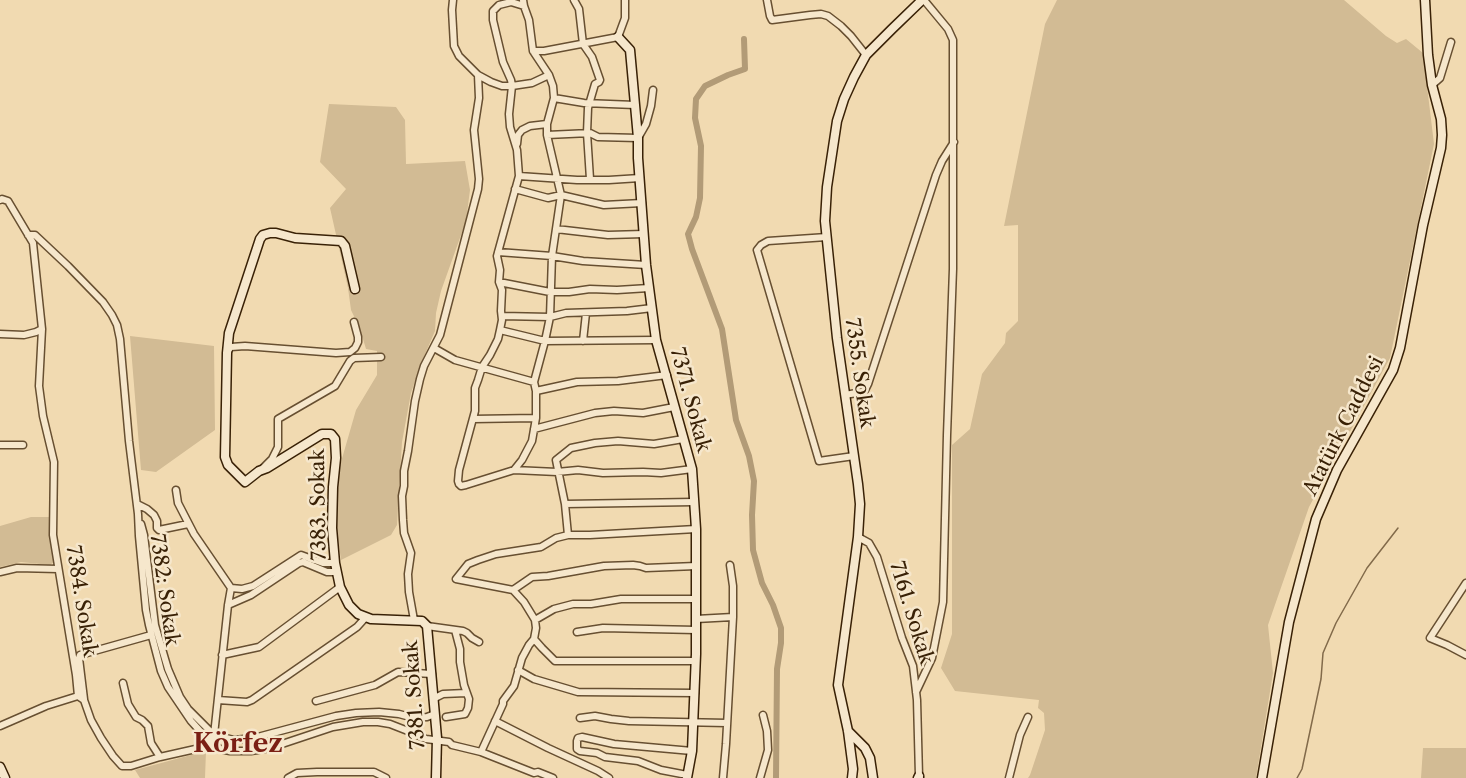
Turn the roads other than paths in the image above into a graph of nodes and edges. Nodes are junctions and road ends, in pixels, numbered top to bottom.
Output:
1 (453, 0) edge
2 (574, 0) edge
3 (625, 0) edge
4 (767, 0) edge
5 (923, 0) edge
6 (1427, 0) edge
7 (524, 3) edge
8 (618, 37) junction
9 (1451, 42) dead end
10 (583, 44) junction
11 (533, 51) junction
12 (866, 55) junction
13 (478, 75) junction
14 (549, 75) junction
15 (1432, 85) junction
16 (512, 87) junction
17 (653, 90) dead end
18 (554, 98) junction
19 (590, 103) junction
20 (635, 105) junction
21 (547, 124) junction
22 (587, 133) junction
23 (547, 135) junction
24 (638, 138) junction
25 (954, 142) junction
26 (517, 150) junction
27 (519, 176) junction
28 (556, 178) junction
29 (640, 178) junction
30 (590, 179) junction
31 (515, 189) junction
32 (561, 195) junction
33 (0, 200) edge
34 (642, 203) junction
35 (556, 229) junction
36 (644, 234) junction
37 (28, 235) junction
38 (827, 237) junction
39 (498, 252) junction
40 (552, 256) junction
41 (646, 265) junction
42 (499, 282) junction
43 (649, 288) junction
44 (355, 290) dead end
45 (550, 292) junction
46 (652, 308) junction
47 (586, 313) junction
48 (502, 316) junction
49 (550, 317) junction
50 (354, 322) dead end
51 (42, 329) junction
52 (500, 330) junction
53 (0, 334) edge
54 (656, 340) junction
55 (545, 341) junction
56 (583, 341) junction
57 (434, 348) junction
58 (226, 352) junction
59 (381, 357) dead end
60 (482, 367) junction
61 (667, 375) junction
62 (534, 382) junction
63 (536, 391) junction
64 (845, 395) junction
65 (674, 407) junction
66 (536, 418) junction
67 (473, 419) junction
68 (534, 429) junction
69 (683, 439) junction
70 (0, 445) edge
71 (23, 445) dead end
72 (854, 456) junction
73 (692, 469) junction
74 (514, 470) junction
75 (259, 471) junction
76 (557, 472) junction
77 (176, 490) dead end
78 (694, 502) junction
79 (137, 504) junction
80 (565, 504) junction
81 (138, 514) junction
82 (188, 524) junction
83 (696, 529) junction
84 (568, 535) junction
85 (858, 537) junction
86 (696, 566) junction
87 (730, 566) dead end
88 (336, 567) junction
89 (58, 569) junction
90 (0, 572) edge
91 (1466, 583) edge
92 (340, 587) junction
93 (231, 588) junction
94 (513, 590) junction
95 (696, 599) junction
96 (228, 605) junction
97 (366, 617) junction
98 (732, 617) junction
99 (696, 619) junction
100 (414, 620) junction
101 (535, 620) junction
102 (427, 626) junction
103 (455, 630) junction
104 (696, 630) junction
105 (578, 632) dead end
106 (151, 635) junction
107 (534, 639) junction
108 (479, 642) dead end
109 (222, 655) junction
110 (1466, 656) edge
111 (696, 661) junction
112 (518, 670) junction
113 (432, 674) junction
114 (123, 683) dead end
115 (916, 692) junction
116 (466, 693) junction
117 (695, 693) junction
118 (78, 696) junction
119 (218, 699) junction
120 (434, 699) junction
121 (84, 700) junction
122 (316, 701) dead end
123 (435, 714) junction
124 (764, 715) dead end
125 (446, 717) dead end
126 (1028, 717) dead end
127 (580, 718) dead end
128 (495, 721) junction
129 (693, 723) junction
130 (727, 723) junction
131 (0, 726) edge
132 (848, 731) junction
133 (214, 735) junction
134 (436, 741) junction
135 (210, 742) junction
136 (577, 749) junction
137 (692, 751) junction
138 (482, 752) junction
139 (160, 757) junction
140 (567, 757) junction
141 (0, 767) edge
142 (318, 775) edge
143 (687, 777) edge
144 (919, 777) edge
145 (5, 778) edge
146 (288, 778) edge
147 (386, 778) edge
148 (436, 778) edge
149 (553, 778) edge
150 (609, 778) edge
151 (723, 778) edge
152 (760, 778) edge
153 (852, 778) edge
154 (873, 778) edge
155 (1009, 778) edge
156 (1262, 778) edge

1 - 13 street
2 - 10 street
3 - 8 street
4 - 12 street
5 - 12 street, 7355. Sokak
5 - 25 street
6 - 15 street, Atatürk Caddesi
7 - 11 street
7 - 16 street
8 - 10 street
8 - 20 street, 7371. Sokak
9 - 15 street
10 - 11 street
10 - 19 street
11 - 14 street
12 - 38 street, 7355. Sokak
13 - 16 street
13 - 57 street
14 - 16 street
14 - 18 street
15 - 156 street, Atatürk Caddesi
16 - 26 street
17 - 24 street
18 - 19 street
18 - 21 street
19 - 20 street
19 - 22 street
20 - 24 street, 7371. Sokak
21 - 23 street
21 - 26 street
22 - 23 street
22 - 24 street
22 - 30 street
23 - 28 street
24 - 29 street, 7371. Sokak
25 - 64 street
25 - 115 street
26 - 27 street
27 - 28 street
27 - 31 street
28 - 30 street
28 - 32 street
29 - 30 street
29 - 34 street, 7371. Sokak
31 - 32 street
31 - 39 street
32 - 34 street
32 - 35 street
33 - 37 street
34 - 36 street, 7371. Sokak
35 - 36 street
35 - 40 street
36 - 41 street, 7371. Sokak
37 - 51 street, 7384. Sokak
37 - 79 street, 7382: Sokak
38 - 64 street, 7355. Sokak
38 - 72 street
39 - 40 street
39 - 42 street
40 - 41 street
40 - 45 street
41 - 43 street, 7371. Sokak
42 - 45 street
42 - 48 street
43 - 45 street
43 - 46 street, 7371. Sokak
44 - 58 street
45 - 49 street
46 - 47 street
46 - 54 street, 7371. Sokak
47 - 49 street
47 - 56 street
48 - 49 street
48 - 52 street
49 - 55 street
50 - 58 street
51 - 53 street
51 - 89 street, 7384. Sokak
52 - 55 street
52 - 60 street
54 - 56 street
54 - 61 street, 7371. Sokak
55 - 56 street
55 - 62 street
57 - 60 street
57 - 100 street
58 - 75 street, 7383. Sokak
59 - 75 street
60 - 62 street
60 - 67 street
61 - 63 street
61 - 65 street, 7371. Sokak
62 - 63 street
63 - 66 street
64 - 72 street, 7355. Sokak
65 - 68 street
65 - 69 street, 7371. Sokak
66 - 67 street
66 - 68 street
67 - 74 street
68 - 74 street
69 - 73 street, 7371. Sokak
69 - 76 street
70 - 71 street
72 - 85 street, 7355. Sokak
73 - 76 street
73 - 78 street, 7371. Sokak
74 - 76 street
75 - 88 street, 7383. Sokak
76 - 80 street
77 - 82 street
78 - 80 street
78 - 83 street, 7371. Sokak
79 - 81 street, 7382: Sokak
79 - 82 street
80 - 84 street
81 - 106 street, 7382: Sokak
81 - 133 street, 7382: Sokak
82 - 93 street
83 - 84 street
83 - 86 street, 7371. Sokak
84 - 94 street
85 - 115 street, 7161. Sokak
85 - 132 street, 7355. Sokak
86 - 94 street
86 - 95 street, 7371. Sokak
87 - 98 street
88 - 92 street, 7383. Sokak
88 - 93 street
88 - 96 street
89 - 90 street
89 - 118 street, 7384. Sokak
91 - 110 street
92 - 97 street, 7383. Sokak
92 - 109 street
93 - 96 street
94 - 101 street
95 - 99 street, 7371. Sokak
95 - 101 street
96 - 109 street
97 - 100 street
97 - 119 street
98 - 99 street
98 - 130 street
99 - 104 street, 7371. Sokak
100 - 102 street, 7381. Sokak
101 - 107 street
102 - 103 street
102 - 113 street, 7381. Sokak
103 - 108 street
103 - 116 street
104 - 105 street
104 - 111 street, 7371. Sokak
106 - 121 street
106 - 135 street, 7382: Sokak
107 - 111 street
107 - 112 street
109 - 119 street
111 - 117 street, 7371. Sokak
112 - 117 street
112 - 128 street
113 - 120 street, 7381. Sokak
113 - 122 street
114 - 139 street
115 - 144 street, 7161. Sokak
116 - 120 street
116 - 125 street
117 - 129 street, 7371. Sokak
118 - 121 street
118 - 131 street
119 - 133 street
120 - 123 street, 7381. Sokak
121 - 139 street
123 - 133 street
123 - 134 street, 7381. Sokak
124 - 152 street
126 - 155 street
127 - 129 street
128 - 138 street
128 - 140 street
129 - 130 street
129 - 137 street, 7371. Sokak
130 - 151 street
132 - 153 street, 7355. Sokak
132 - 154 street
133 - 135 street
134 - 135 street
134 - 138 street
134 - 148 street, 7381. Sokak
135 - 139 street
136 - 137 street
136 - 140 street
136 - 143 street
137 - 143 street, 7371. Sokak
138 - 149 street
140 - 150 street
141 - 145 street
142 - 146 street
142 - 147 street

